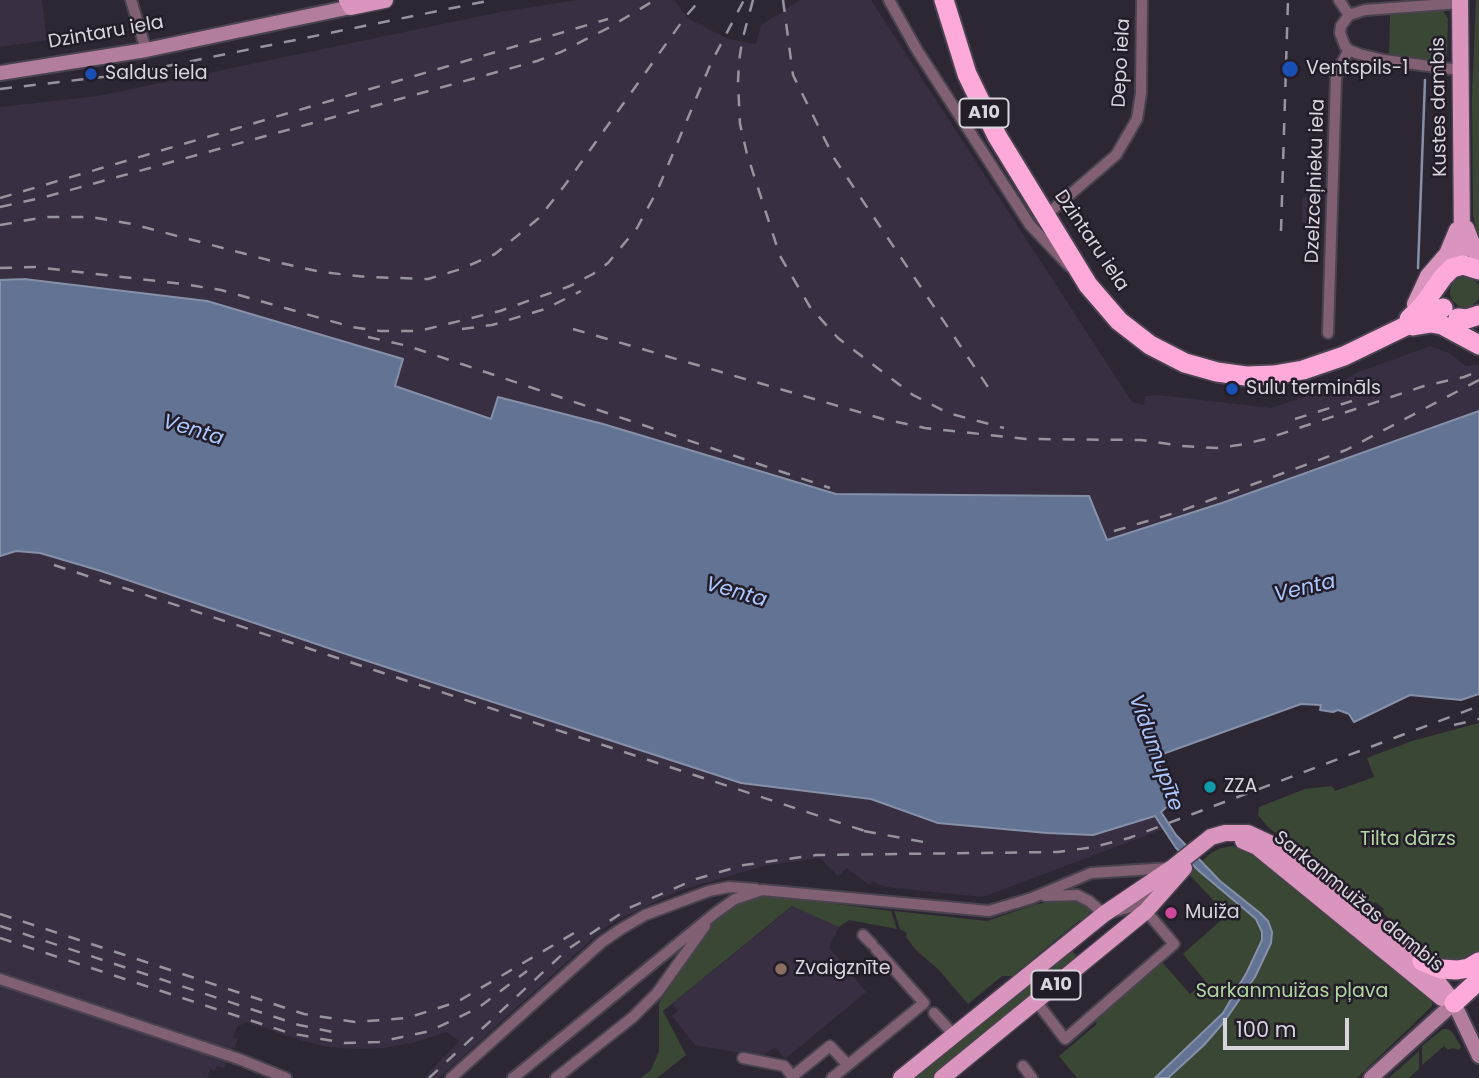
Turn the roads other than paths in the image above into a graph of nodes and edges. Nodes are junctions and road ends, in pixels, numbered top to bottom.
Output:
1 (131, 0) edge
2 (385, 0) edge
3 (889, 0) edge
4 (944, 0) edge
5 (1142, 0) edge
6 (1339, 0) edge
7 (1460, 1) edge
8 (349, 4) edge
9 (1349, 15) junction
10 (146, 50) junction
11 (1349, 50) junction
12 (1459, 70) junction
13 (0, 73) edge
14 (1462, 214) junction
15 (1045, 216) junction
16 (1479, 261) edge
17 (1479, 270) edge
18 (1447, 272) junction
19 (1088, 285) junction
20 (1450, 313) junction
21 (1479, 315) edge
22 (1328, 333) dead end
23 (1385, 335) junction
24 (1479, 344) edge
25 (1201, 849) junction
26 (1178, 866) junction
27 (1091, 873) junction
28 (1165, 888) junction
29 (762, 890) junction
30 (1032, 898) junction
31 (1089, 901) junction
32 (1146, 911) junction
33 (714, 914) junction
34 (1104, 914) junction
35 (863, 934) dead end
36 (1422, 961) junction
37 (1479, 962) edge
38 (0, 979) edge
39 (1479, 980) edge
40 (1036, 1001) junction
41 (1454, 1003) junction
42 (929, 1008) junction
43 (954, 1035) junction
44 (1479, 1056) edge
45 (743, 1058) dead end
46 (848, 1065) junction
47 (1023, 1066) dead end
48 (790, 1076) edge
49 (286, 1078) edge
50 (451, 1078) edge
51 (513, 1078) edge
52 (556, 1078) edge
53 (832, 1078) edge
54 (901, 1078) edge
55 (942, 1078) edge
56 (1032, 1078) edge
57 (1371, 1078) edge

1 - 10 street
2 - 8 main road, Dzintaru iela
3 - 19 street
4 - 15 highway, Dzintaru iela / A10
5 - 15 street, Depo iela
6 - 9 street
7 - 9 street
7 - 12 main road, Kustes dambis
8 - 10 street, Dzintaru iela
9 - 11 street, Dzelzceļnieku iela
10 - 13 street, Dzintaru iela
11 - 12 street
11 - 22 street, Dzelzceļnieku iela
12 - 14 main road, Kustes dambis
14 - 16 main road
14 - 18 main road
14 - 23 main road
15 - 19 highway, Dzintaru iela / A10
17 - 18 highway
18 - 20 highway
18 - 23 highway, A10
19 - 23 highway, Dzintaru iela / A10
20 - 21 highway
20 - 23 highway, A10
20 - 24 highway
23 - 24 highway
25 - 26 main road, Sarkanmuižas dambis / A10
25 - 36 main road, Sarkanmuižas dambis / A10
25 - 41 main road, Sarkanmuižas dambis / A10
26 - 27 street
26 - 28 main road, Sarkanmuižas dambis / A10
26 - 34 main road, Sarkanmuižas dambis / A10
27 - 30 street
27 - 31 street
28 - 32 main road, Sarkanmuižas dambis / A10
28 - 34 street
29 - 30 street
29 - 33 street
29 - 50 street
30 - 31 street
31 - 34 street
32 - 40 main road, Sarkanmuižas dambis / A10
32 - 40 street
33 - 51 street
33 - 52 street
34 - 43 main road, Sarkanmuižas dambis / A10
35 - 42 street
36 - 37 highway, A10
36 - 41 main road, Sarkanmuižas dambis
38 - 49 street
39 - 41 highway
40 - 55 main road, Sarkanmuižas dambis / A10
41 - 44 street
41 - 57 street
42 - 43 street
42 - 46 street
43 - 54 main road, Sarkanmuižas dambis / A10
45 - 48 street
46 - 48 street
46 - 53 street
47 - 56 street

